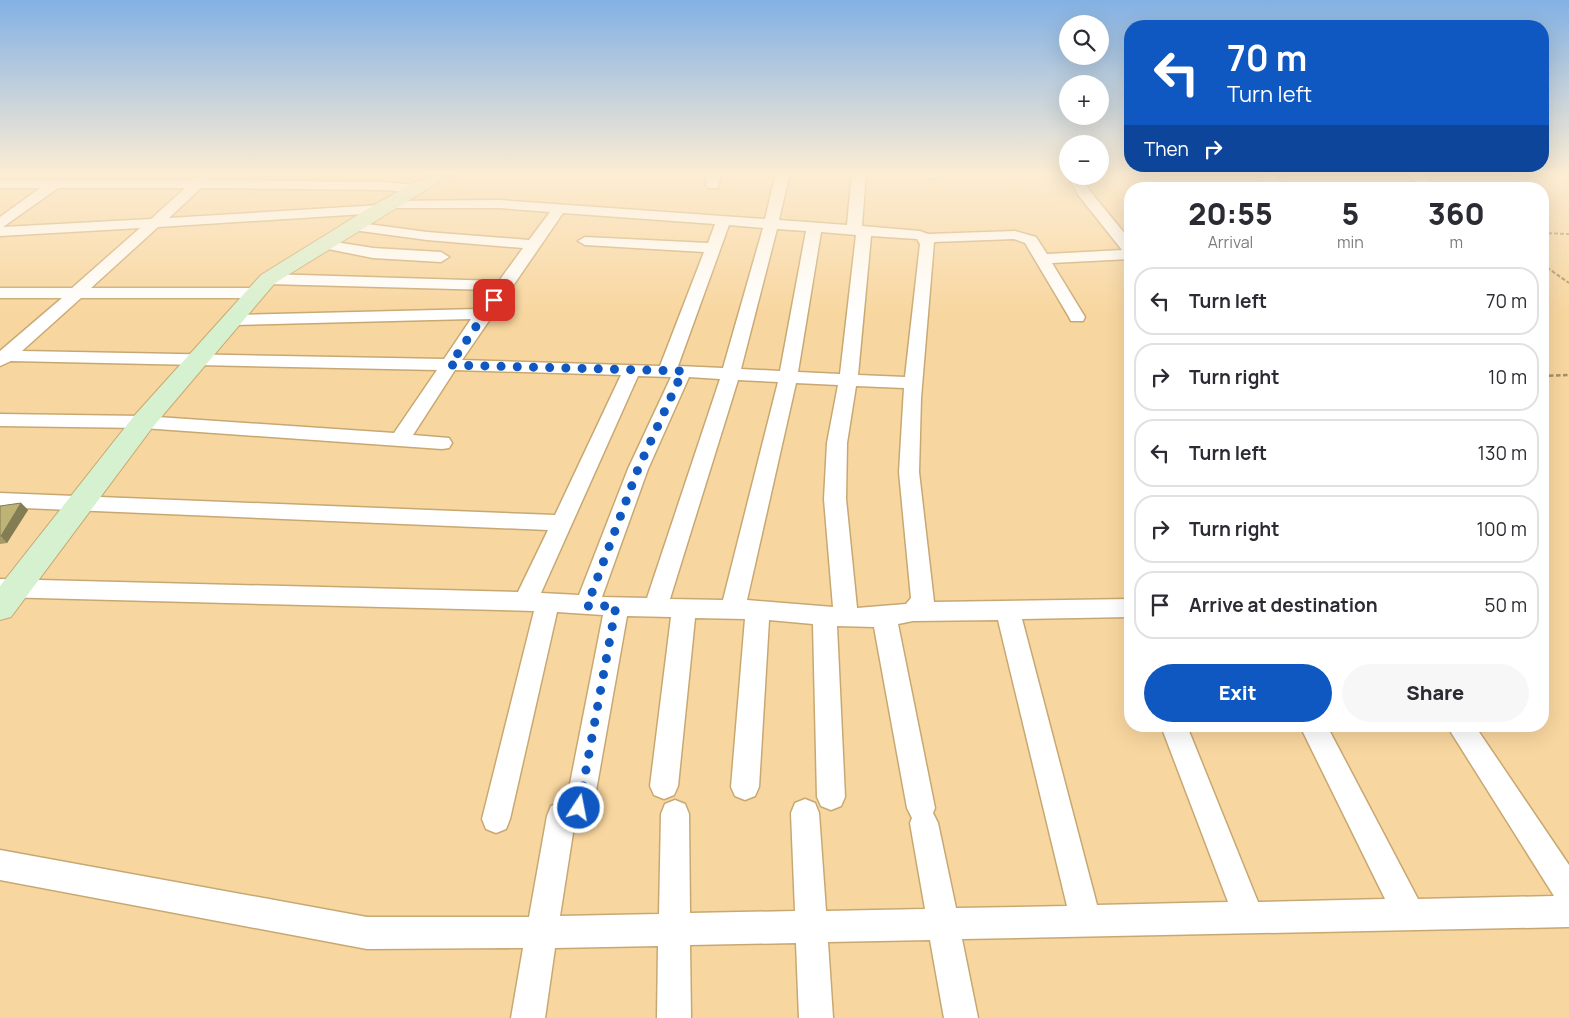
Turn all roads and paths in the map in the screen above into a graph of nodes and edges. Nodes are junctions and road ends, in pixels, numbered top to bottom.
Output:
1 (157, 220) edge
2 (210, 220) edge
3 (364, 220) edge
4 (552, 220) edge
5 (692, 220) edge
6 (773, 220) edge
7 (859, 220) edge
8 (1105, 220) edge
9 (723, 222) junction
10 (152, 224) junction
11 (772, 225) junction
12 (353, 226) junction
13 (814, 228) junction
14 (859, 231) junction
15 (0, 232) edge
16 (1549, 233) edge
17 (1569, 234) edge
18 (925, 238) junction
19 (585, 241) dead end
20 (323, 244) junction
21 (1124, 244) edge
22 (534, 245) junction
23 (713, 248) junction
24 (1124, 252) edge
25 (441, 258) dead end
26 (1043, 259) junction
27 (1549, 269) edge
28 (1569, 283) edge
29 (262, 286) junction
30 (504, 286) junction
31 (0, 293) edge
32 (75, 294) junction
33 (483, 314) junction
34 (1077, 317) dead end
35 (231, 320) junction
36 (2, 358) edge
37 (197, 359) junction
38 (450, 365) junction
39 (632, 370) junction
40 (675, 371) junction
41 (732, 374) junction
42 (1569, 375) edge
43 (788, 376) junction
44 (1549, 376) edge
45 (848, 380) junction
46 (914, 383) junction
47 (0, 420) edge
48 (143, 422) junction
49 (399, 441) junction
50 (442, 443) dead end
51 (0, 500) edge
52 (83, 502) junction
53 (562, 523) junction
54 (8, 588) edge
55 (537, 602) junction
56 (587, 606) junction
57 (616, 606) junction
58 (656, 607) junction
59 (0, 608) edge
60 (684, 608) junction
61 (746, 610) junction
62 (1008, 610) junction
63 (1124, 610) edge
64 (913, 612) junction
65 (835, 615) junction
66 (884, 616) junction
67 (1176, 732) edge
68 (1316, 732) edge
69 (1464, 732) edge
70 (664, 786) dead end
71 (745, 788) dead end
72 (831, 797) dead end
73 (805, 813) dead end
74 (675, 814) dead end
75 (496, 819) dead end
76 (0, 865) edge
77 (1569, 892) edge
78 (1569, 911) edge
79 (1410, 914) junction
80 (1248, 918) junction
81 (1086, 921) junction
82 (943, 924) junction
83 (811, 927) junction
84 (674, 930) junction
85 (541, 933) junction
86 (528, 1018) edge
87 (674, 1018) edge
88 (816, 1018) edge
89 (961, 1018) edge

1 - 10 street
2 - 10 street
3 - 12 street
4 - 22 street
5 - 9 street
6 - 11 street
7 - 14 street
8 - 21 street
9 - 11 street
9 - 23 street
10 - 15 street
10 - 32 street
11 - 13 street
11 - 41 street
12 - 20 street
12 - 22 street
13 - 14 street
13 - 43 street
14 - 18 street
14 - 45 street
16 - 17 path
18 - 26 street
18 - 46 street
19 - 23 street
20 - 25 street
20 - 29 street
22 - 30 street
23 - 40 street
24 - 26 street
26 - 34 street
27 - 28 path
29 - 30 street
29 - 32 street
29 - 35 street
30 - 33 street
31 - 32 street
32 - 36 street
33 - 35 street
33 - 38 street
35 - 37 street
36 - 37 street
37 - 38 street
37 - 48 street
38 - 39 street
38 - 49 street
39 - 40 street
39 - 53 street
40 - 41 street
40 - 56 street
41 - 43 street
41 - 58 street
42 - 44 path
43 - 45 street
43 - 61 street
45 - 46 street
45 - 65 street
46 - 64 street
47 - 48 street
48 - 49 street
48 - 52 street
49 - 50 street
51 - 52 street
52 - 53 street
52 - 54 street
53 - 55 street
54 - 55 street
54 - 59 street
55 - 56 street
55 - 75 street
56 - 57 street
57 - 58 street
57 - 85 street
58 - 60 street
60 - 61 street
60 - 70 street
61 - 65 street
61 - 71 street
62 - 63 street
62 - 64 street
62 - 81 street
64 - 66 street
65 - 66 street
65 - 72 street
66 - 82 street
67 - 80 street
68 - 79 street
69 - 77 street
73 - 83 street
74 - 84 street
76 - 85 street
78 - 79 street
79 - 80 street
80 - 81 street
81 - 82 street
82 - 83 street
82 - 89 street
83 - 84 street
83 - 88 street
84 - 85 street
84 - 87 street
85 - 86 street

